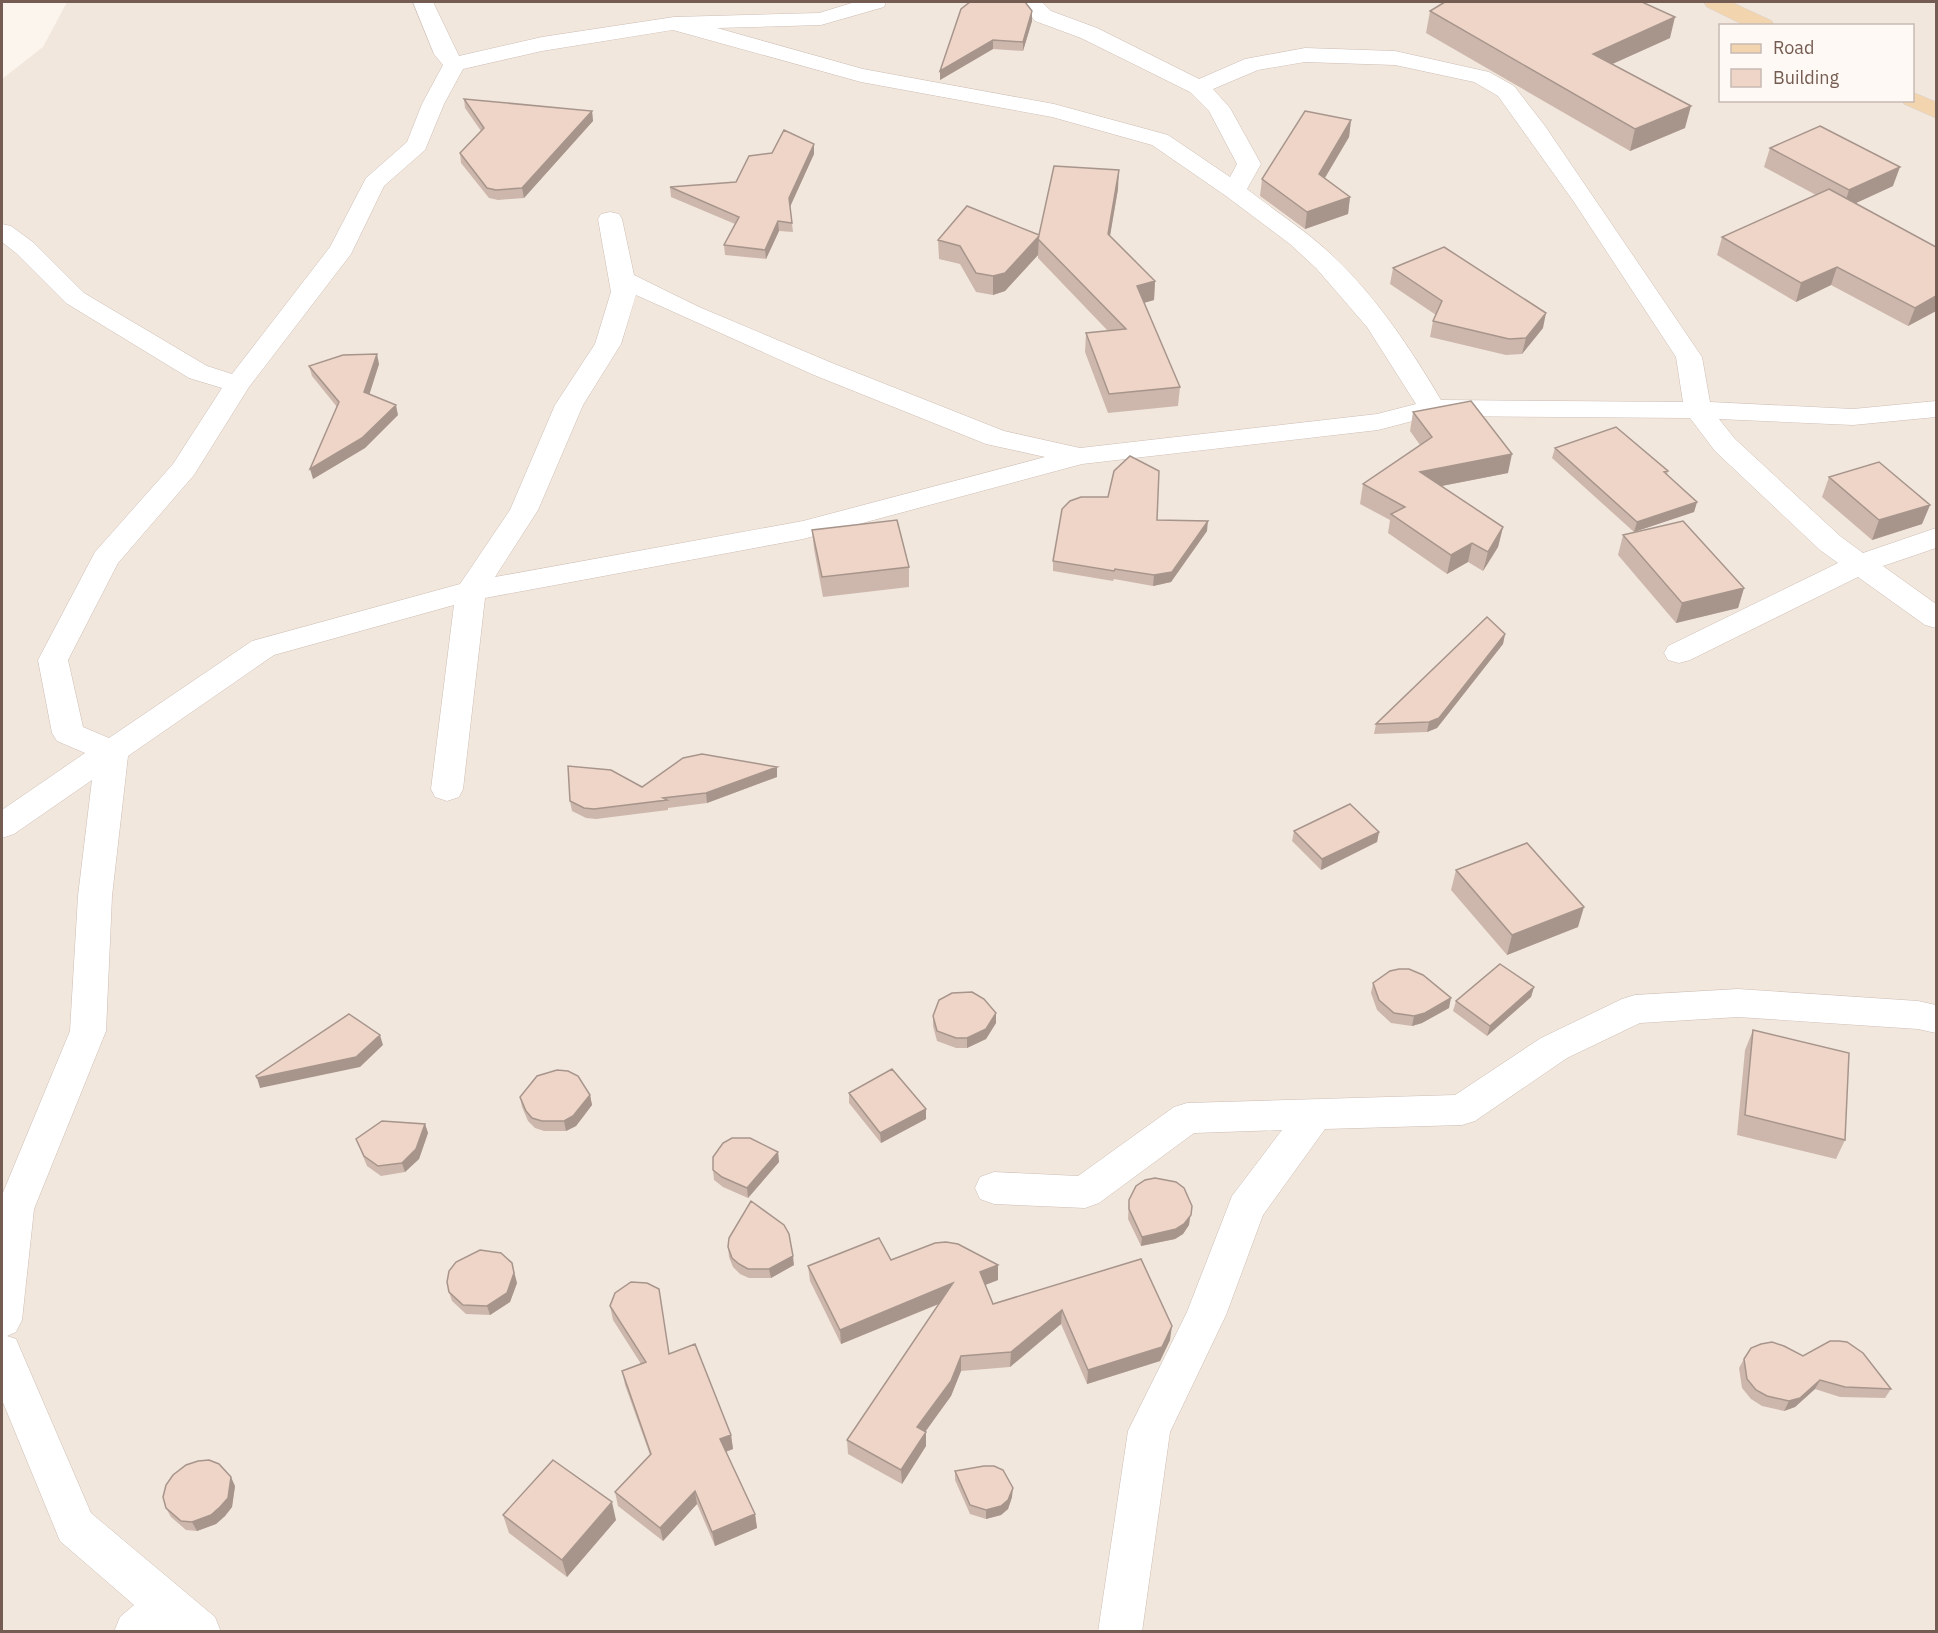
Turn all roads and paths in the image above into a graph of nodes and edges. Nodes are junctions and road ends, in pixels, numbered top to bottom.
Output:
1 (423, 2) edge
2 (876, 2) edge
3 (1030, 2) edge
4 (1715, 2) edge
5 (674, 23) junction
6 (1760, 24) edge
7 (454, 64) junction
8 (1198, 87) junction
9 (1914, 100) edge
10 (1936, 111) edge
11 (1234, 191) junction
12 (610, 219) dead end
13 (2, 231) edge
14 (622, 279) junction
15 (238, 384) junction
16 (1432, 408) junction
17 (1936, 409) edge
18 (1698, 410) junction
19 (1081, 456) junction
20 (1936, 537) edge
21 (1859, 564) junction
22 (471, 591) junction
23 (1936, 618) edge
24 (1679, 653) dead end
25 (112, 752) junction
26 (447, 789) dead end
27 (2, 826) edge
28 (1936, 1019) edge
29 (1314, 1116) junction
30 (994, 1188) dead end
31 (2, 1320) edge
32 (2, 1352) edge
33 (168, 1623) edge
34 (1120, 1632) edge

1 - 7 street
2 - 5 street
3 - 8 street
4 - 6 main road
5 - 7 street
5 - 11 street
7 - 15 street
8 - 11 street
8 - 18 street
9 - 10 main road
11 - 16 street
12 - 14 street
13 - 15 street
14 - 19 street
14 - 22 street
15 - 25 street
16 - 18 street
16 - 19 street
17 - 18 street
18 - 21 street
19 - 22 street
20 - 21 street
21 - 23 street
21 - 24 street
22 - 25 street
22 - 26 street
25 - 27 street
25 - 31 street
28 - 29 street
29 - 30 street
29 - 34 street
32 - 33 street

